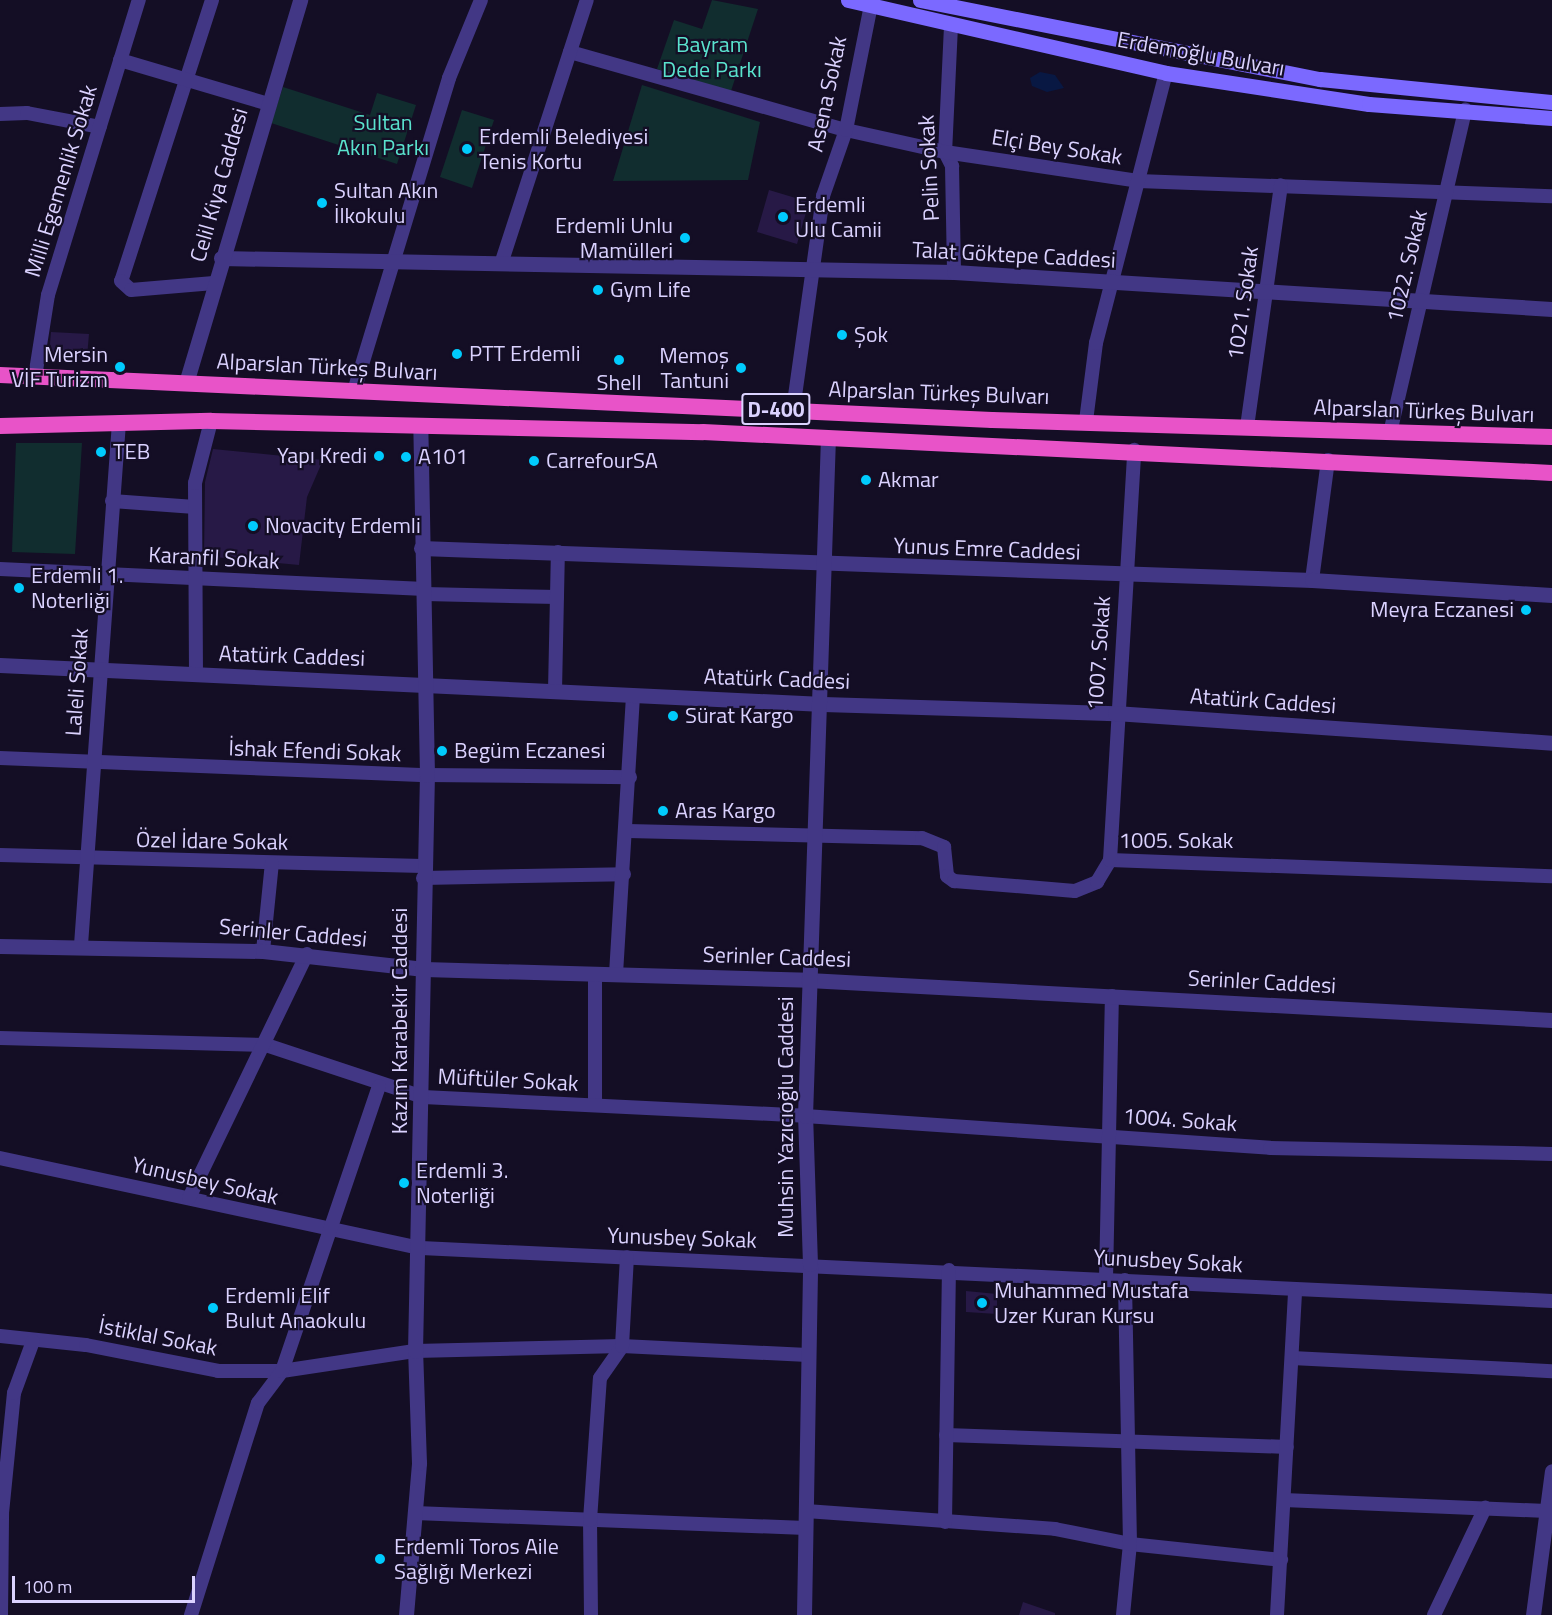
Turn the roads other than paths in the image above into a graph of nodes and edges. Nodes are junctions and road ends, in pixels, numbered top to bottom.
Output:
1 (139, 0) edge
2 (212, 0) edge
3 (300, 0) edge
4 (481, 0) edge
5 (587, 0) edge
6 (848, 0) edge
7 (920, 0) edge
8 (871, 3) edge
9 (951, 26) junction
10 (570, 52) junction
11 (120, 60) junction
12 (1166, 73) junction
13 (185, 79) junction
14 (1552, 102) edge
15 (265, 103) junction
16 (1465, 110) junction
17 (0, 114) edge
18 (1552, 118) edge
19 (100, 127) junction
20 (846, 130) junction
21 (945, 152) junction
22 (1138, 181) junction
23 (1281, 185) junction
24 (1446, 191) junction
25 (1552, 196) edge
26 (221, 258) junction
27 (394, 260) junction
28 (502, 261) junction
29 (810, 269) junction
30 (954, 273) junction
31 (1113, 282) junction
32 (214, 283) junction
33 (1266, 291) junction
34 (1420, 301) junction
35 (1552, 309) edge
36 (0, 375) edge
37 (35, 377) junction
38 (186, 383) junction
39 (354, 391) junction
40 (793, 410) junction
41 (211, 421) junction
42 (1086, 421) junction
43 (119, 422) junction
44 (0, 426) edge
45 (420, 426) junction
46 (1246, 427) junction
47 (1390, 433) junction
48 (1552, 437) edge
49 (828, 438) junction
50 (1134, 450) junction
51 (1328, 460) junction
52 (1552, 473) edge
53 (112, 501) junction
54 (195, 507) junction
55 (421, 548) junction
56 (558, 552) junction
57 (828, 565) junction
58 (0, 569) edge
59 (107, 572) junction
60 (1126, 578) junction
61 (195, 579) junction
62 (1312, 580) junction
63 (425, 591) junction
64 (1552, 595) edge
65 (557, 597) junction
66 (0, 664) edge
67 (99, 670) junction
68 (196, 675) junction
69 (423, 682) junction
70 (555, 691) junction
71 (633, 696) junction
72 (823, 704) junction
73 (1115, 713) junction
74 (1552, 743) edge
75 (0, 758) edge
76 (93, 765) junction
77 (427, 775) junction
78 (630, 777) junction
79 (628, 831) junction
80 (817, 837) junction
81 (0, 855) edge
82 (88, 859) junction
83 (1110, 860) junction
84 (272, 863) junction
85 (423, 872) junction
86 (624, 874) junction
87 (1552, 876) edge
88 (81, 945) junction
89 (0, 946) edge
90 (263, 951) junction
91 (307, 954) junction
92 (424, 969) junction
93 (595, 974) junction
94 (616, 974) junction
95 (808, 980) junction
96 (1112, 996) junction
97 (1552, 1020) edge
98 (0, 1038) edge
99 (266, 1045) junction
100 (379, 1086) junction
101 (423, 1097) junction
102 (595, 1106) junction
103 (805, 1116) junction
104 (1107, 1136) junction
105 (1552, 1154) edge
106 (0, 1158) edge
107 (189, 1198) junction
108 (329, 1232) junction
109 (421, 1248) junction
110 (627, 1257) junction
111 (810, 1264) junction
112 (949, 1270) junction
113 (1106, 1279) junction
114 (1125, 1280) junction
115 (1295, 1290) junction
116 (1552, 1301) edge
117 (0, 1336) edge
118 (33, 1341) junction
119 (622, 1346) junction
120 (415, 1350) junction
121 (808, 1355) junction
122 (1292, 1358) junction
123 (282, 1371) junction
124 (1552, 1371) edge
125 (946, 1435) junction
126 (1128, 1440) junction
127 (1287, 1448) junction
128 (1552, 1476) edge
129 (1284, 1500) junction
130 (1485, 1509) junction
131 (806, 1511) junction
132 (1547, 1511) junction
133 (415, 1513) junction
134 (590, 1520) junction
135 (945, 1522) junction
136 (806, 1528) junction
137 (1130, 1544) junction
138 (1281, 1560) junction
139 (1, 1615) edge
140 (191, 1615) edge
141 (406, 1615) edge
142 (591, 1615) edge
143 (804, 1615) edge
144 (1123, 1615) edge
145 (1277, 1615) edge
146 (1434, 1615) edge
147 (1533, 1615) edge

1 - 11 street, Milli Egemenlik Sokak
2 - 13 street
3 - 15 street, Celil Kiya Caddesi
4 - 27 street
5 - 10 street
6 - 8 main road, Erdemoğlu Bulvarı
7 - 14 main road, Erdemoğlu Bulvarı
8 - 9 main road, Erdemoğlu Bulvarı
8 - 20 street, Asena Sokak
9 - 12 main road, Erdemoğlu Bulvarı
9 - 21 street, Pelin Sokak
10 - 20 street, Elçi Bey Sokak
10 - 28 street
11 - 13 street
11 - 19 street, Milli Egemenlik Sokak
12 - 16 main road, Erdemoğlu Bulvarı
12 - 22 street
13 - 15 street
13 - 32 street
15 - 26 street, Celil Kiya Caddesi
16 - 18 main road, Erdemoğlu Bulvarı
16 - 24 street, 1022. Sokak
17 - 19 street
19 - 37 street, Milli Egemenlik Sokak
20 - 21 street, Elçi Bey Sokak
20 - 29 street, Asena Sokak
21 - 22 street, Elçi Bey Sokak
21 - 30 street, Pelin Sokak
22 - 23 street, Elçi Bey Sokak
22 - 31 street
23 - 24 street, Elçi Bey Sokak
23 - 33 street, 1021. Sokak
24 - 25 street, Elçi Bey Sokak
24 - 34 street, 1022. Sokak
26 - 27 street, Talat Göktepe Caddesi
26 - 32 street, Celil Kiya Caddesi
27 - 28 street, Talat Göktepe Caddesi
27 - 39 street
28 - 29 street, Talat Göktepe Caddesi
29 - 30 street, Talat Göktepe Caddesi
29 - 40 street, Asena Sokak
30 - 31 street, Talat Göktepe Caddesi
31 - 33 street, Talat Göktepe Caddesi
31 - 42 street
32 - 38 street, Celil Kiya Caddesi
33 - 34 street, Talat Göktepe Caddesi
33 - 46 street, 1021. Sokak
34 - 35 street, Talat Göktepe Caddesi
34 - 47 street, 1022. Sokak
36 - 37 highway, Alparslan Türkeş Bulvarı / D-400
37 - 38 highway, Alparslan Türkeş Bulvarı / D-400
38 - 39 highway, Alparslan Türkeş Bulvarı / D-400
39 - 40 highway, Alparslan Türkeş Bulvarı / D-400
40 - 42 highway, Alparslan Türkeş Bulvarı / D-400
41 - 43 highway, D-400
41 - 45 highway, D-400
41 - 54 street
42 - 46 highway, Alparslan Türkeş Bulvarı / D-400
43 - 44 highway, D-400
43 - 53 street, Laleli Sokak
45 - 49 highway, D-400
45 - 55 street, Kazım Karabekir Caddesi
46 - 47 highway, Alparslan Türkeş Bulvarı / D-400
47 - 48 highway, Alparslan Türkeş Bulvarı / D-400
49 - 50 highway, D-400
49 - 57 street, Muhsin Yazıcıoğlu Caddesi
50 - 51 highway, D-400
50 - 60 street, 1007. Sokak
51 - 52 highway, D-400
51 - 62 street
53 - 54 street
53 - 59 street, Laleli Sokak
54 - 61 street
55 - 56 street, Yunus Emre Caddesi
55 - 63 street, Kazım Karabekir Caddesi
56 - 57 street, Yunus Emre Caddesi
56 - 65 street
57 - 60 street, Yunus Emre Caddesi
57 - 72 street, Muhsin Yazıcıoğlu Caddesi
58 - 59 street, Karanfil Sokak
59 - 61 street, Karanfil Sokak
59 - 67 street, Laleli Sokak
60 - 62 street, Yunus Emre Caddesi
60 - 73 street, 1007. Sokak
61 - 63 street, Karanfil Sokak
61 - 68 street
62 - 64 street, Yunus Emre Caddesi
63 - 65 street, Karanfil Sokak
63 - 69 street, Kazım Karabekir Caddesi
65 - 70 street
66 - 67 street, Atatürk Caddesi
67 - 68 street, Atatürk Caddesi
67 - 76 street, Laleli Sokak
68 - 69 street, Atatürk Caddesi
69 - 70 street, Atatürk Caddesi
69 - 77 street, Kazım Karabekir Caddesi
70 - 71 street, Atatürk Caddesi
71 - 72 street, Atatürk Caddesi
71 - 78 street
72 - 73 street, Atatürk Caddesi
72 - 80 street, Muhsin Yazıcıoğlu Caddesi
73 - 74 street, Atatürk Caddesi
73 - 83 street, 1007. Sokak
75 - 76 street, İshak Efendi Sokak
76 - 77 street, İshak Efendi Sokak
76 - 82 street, Laleli Sokak
77 - 78 street, İshak Efendi Sokak
77 - 85 street, Kazım Karabekir Caddesi
78 - 79 street
79 - 80 street, 1005. Sokak
79 - 86 street
80 - 83 street, 1005. Sokak
80 - 95 street, Muhsin Yazıcıoğlu Caddesi
81 - 82 street, Özel İdare Sokak
82 - 84 street, Özel İdare Sokak
82 - 88 street, Laleli Sokak
83 - 87 street, 1005. Sokak
84 - 85 street, Özel İdare Sokak
84 - 90 street
85 - 86 street, Özel İdare Sokak
85 - 92 street, Kazım Karabekir Caddesi
86 - 94 street
88 - 89 street, Serinler Caddesi
88 - 90 street, Serinler Caddesi
90 - 91 street, Serinler Caddesi
91 - 92 street, Serinler Caddesi
91 - 99 street
92 - 93 street, Serinler Caddesi
92 - 101 street, Kazım Karabekir Caddesi
93 - 94 street, Serinler Caddesi
93 - 102 street
94 - 95 street, Serinler Caddesi
95 - 96 street, Serinler Caddesi
95 - 103 street, Muhsin Yazıcıoğlu Caddesi
96 - 97 street, Serinler Caddesi
96 - 104 street
98 - 99 street, Müftüler Sokak
99 - 100 street, Müftüler Sokak
99 - 107 street
100 - 101 street, Müftüler Sokak
100 - 108 street
101 - 102 street, Müftüler Sokak
101 - 109 street, Kazım Karabekir Caddesi
102 - 103 street, Müftüler Sokak
103 - 104 street, 1004. Sokak
103 - 111 street, Muhsin Yazıcıoğlu Caddesi
104 - 105 street, 1004. Sokak
104 - 113 street
106 - 107 street, Yunusbey Sokak
107 - 108 street, Yunusbey Sokak
108 - 109 street, Yunusbey Sokak
108 - 123 street
109 - 110 street, Yunusbey Sokak
109 - 120 street, Kazım Karabekir Caddesi
110 - 111 street, Yunusbey Sokak
110 - 119 street
111 - 112 street, Yunusbey Sokak
111 - 121 street, Muhsin Yazıcıoğlu Caddesi
112 - 113 street, Yunusbey Sokak
112 - 125 street
113 - 114 street, Yunusbey Sokak
114 - 115 street, Yunusbey Sokak
114 - 126 street
115 - 116 street, Yunusbey Sokak
115 - 122 street
117 - 118 street, İstiklal Sokak
118 - 123 street, İstiklal Sokak
118 - 139 street
119 - 120 street, İstiklal Sokak
119 - 121 street, İstiklal Sokak
119 - 134 street
120 - 123 street, İstiklal Sokak
120 - 133 street, Kazım Karabekir Caddesi
121 - 131 street, Muhsin Yazıcıoğlu Caddesi
122 - 124 street
122 - 127 street
123 - 140 street
125 - 126 street
125 - 135 street
126 - 127 street
126 - 137 street
127 - 129 street
128 - 132 street
129 - 130 street
129 - 138 street
130 - 132 street
130 - 146 street
131 - 135 street
131 - 136 street, Muhsin Yazıcıoğlu Caddesi
132 - 147 street
133 - 134 street
133 - 141 street, Kazım Karabekir Caddesi
134 - 136 street
134 - 142 street
135 - 137 street
136 - 143 street, Muhsin Yazıcıoğlu Caddesi
137 - 138 street
137 - 144 street
138 - 145 street

